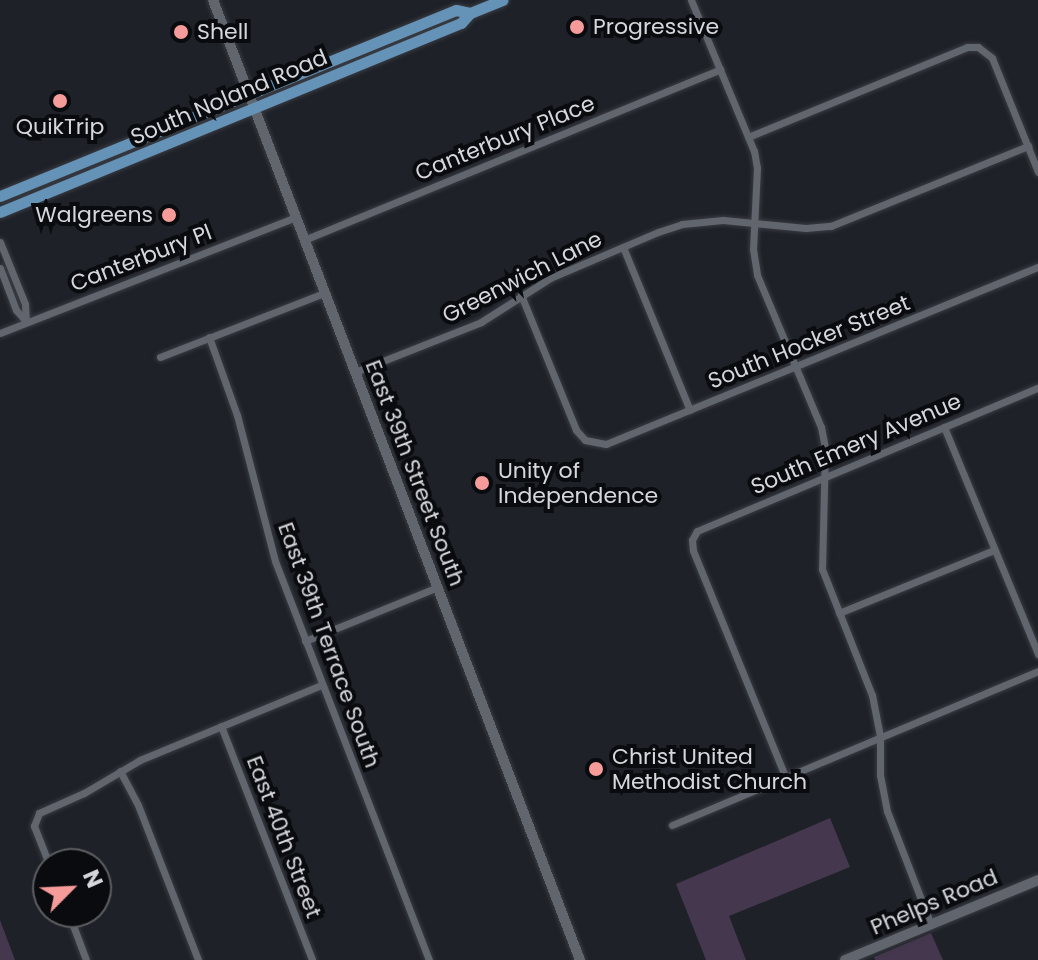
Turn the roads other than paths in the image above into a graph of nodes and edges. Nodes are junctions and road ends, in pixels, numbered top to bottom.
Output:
1 (213, 0) edge
2 (502, 0) edge
3 (691, 0) edge
4 (470, 13) junction
5 (354, 52) junction
6 (360, 64) junction
7 (720, 69) junction
8 (249, 95) junction
9 (253, 108) junction
10 (748, 137) junction
11 (1028, 146) junction
12 (1038, 172) edge
13 (0, 196) edge
14 (0, 212) edge
15 (296, 217) junction
16 (754, 224) junction
17 (304, 240) junction
18 (0, 242) edge
19 (623, 247) junction
20 (1038, 267) edge
21 (0, 268) edge
22 (324, 293) junction
23 (521, 295) junction
24 (26, 321) junction
25 (0, 333) edge
26 (209, 337) junction
27 (160, 357) dead end
28 (795, 367) junction
29 (355, 372) junction
30 (1038, 388) edge
31 (690, 410) junction
32 (944, 427) junction
33 (827, 476) junction
34 (994, 550) junction
35 (438, 587) junction
36 (839, 613) junction
37 (305, 641) junction
38 (1038, 654) edge
39 (1038, 671) edge
40 (321, 685) junction
41 (221, 726) junction
42 (880, 736) junction
43 (120, 771) junction
44 (785, 776) junction
45 (672, 825) dead end
46 (43, 848) edge
47 (1038, 880) edge
48 (931, 925) junction
49 (74, 928) edge
50 (86, 960) edge
51 (198, 960) edge
52 (312, 960) edge
53 (429, 960) edge
54 (580, 960) edge
55 (845, 960) edge

1 - 8 main road, East 39th Street South
2 - 4 main road, South Noland Road
3 - 7 street
4 - 5 main road, South Noland Road
4 - 6 main road, South Noland Road
5 - 6 main road
5 - 8 main road, South Noland Road
6 - 9 main road, South Noland Road
7 - 10 street
7 - 17 street, Canterbury Place
8 - 9 main road, East 39th Street South
8 - 13 main road, South Noland Road
9 - 14 main road, South Noland Road
9 - 15 main road, East 39th Street South
10 - 11 street
10 - 16 street
11 - 12 street
11 - 16 street, Greenwich Lane
15 - 17 main road, East 39th Street South
15 - 24 street, Canterbury Pl
16 - 19 street, Greenwich Lane
16 - 28 street
17 - 22 main road, East 39th Street South
18 - 24 street
19 - 23 street, Greenwich Lane
19 - 31 street
20 - 28 street, South Hocker Street
21 - 24 street
22 - 26 street
22 - 29 main road, East 39th Street South
23 - 29 street, Greenwich Lane
23 - 31 street, South Hocker Street
24 - 25 street, Canterbury Pl
26 - 27 street
26 - 37 street, East 39th Terrace South
28 - 31 street, South Hocker Street
28 - 33 street
29 - 35 main road, East 39th Street South
30 - 32 street, South Emery Avenue
32 - 33 street, South Emery Avenue
32 - 34 street
33 - 36 street
33 - 44 street, South Emery Avenue
34 - 36 street
34 - 38 street
35 - 37 street
35 - 54 main road, East 39th Street South
36 - 42 street
37 - 40 street, East 39th Terrace South
39 - 42 street
40 - 41 street
40 - 53 street, East 39th Terrace South
41 - 43 street
41 - 52 street, East 40th Street
42 - 44 street
42 - 48 street
43 - 46 street
43 - 51 street
44 - 45 street
47 - 48 main road, Phelps Road
48 - 55 main road, Phelps Road
49 - 50 street

